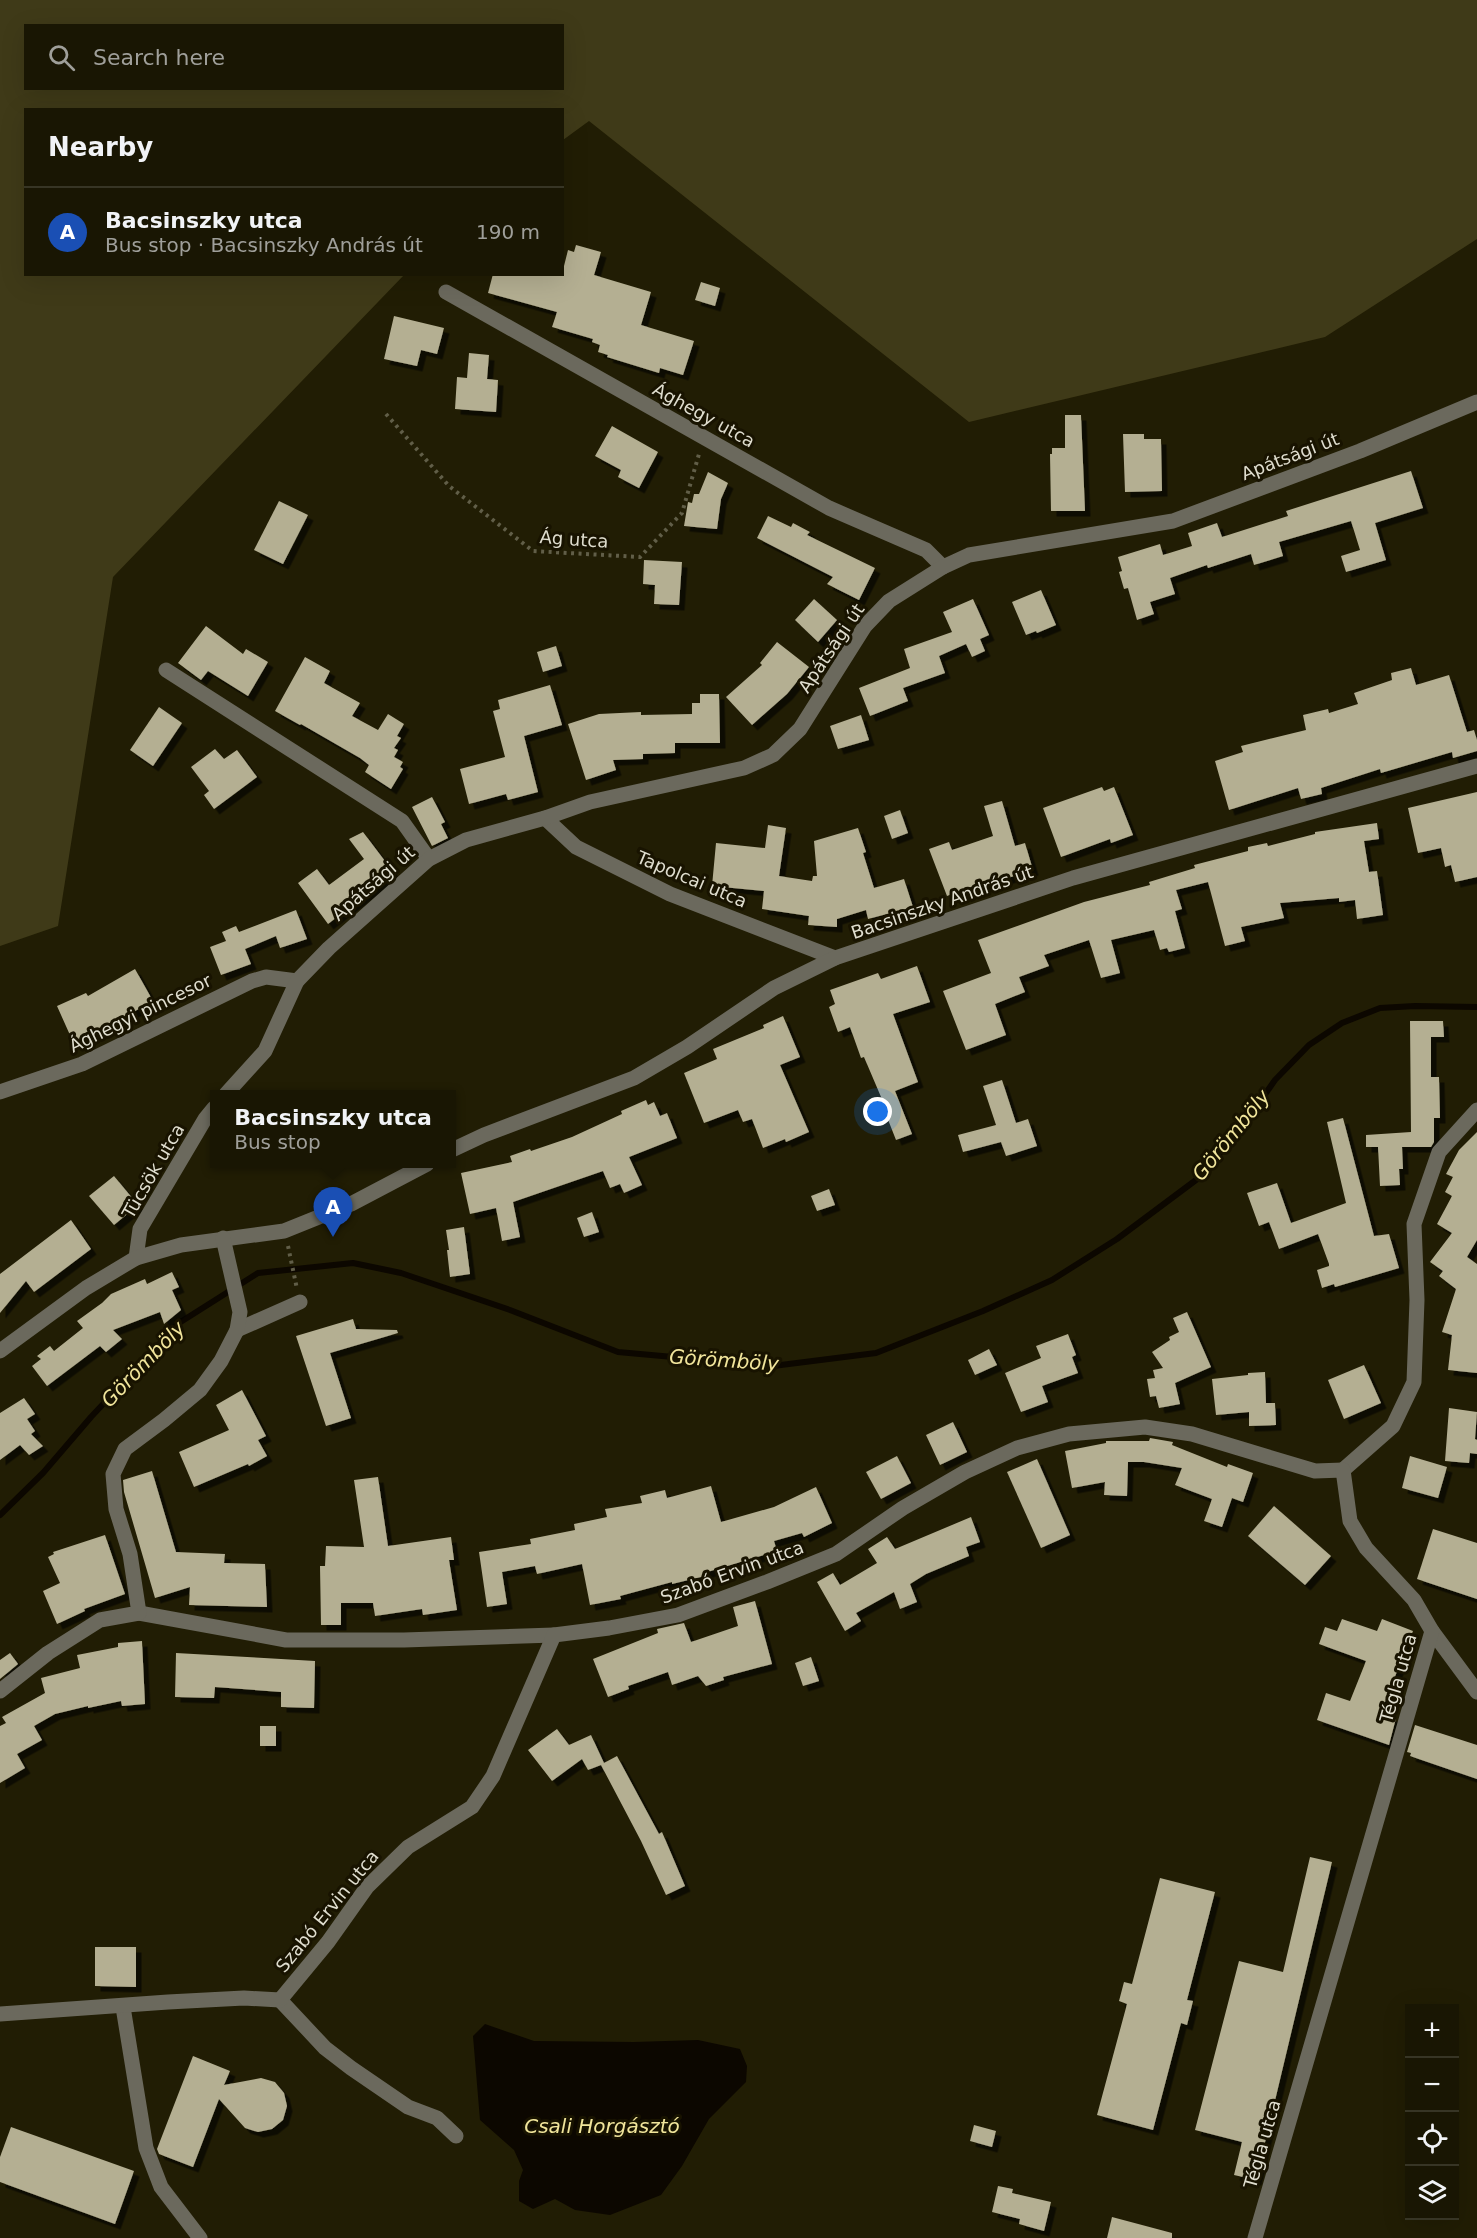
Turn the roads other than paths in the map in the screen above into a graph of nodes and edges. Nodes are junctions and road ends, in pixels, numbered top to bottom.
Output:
1 (446, 292) dead end
2 (1477, 402) edge
3 (943, 567) junction
4 (166, 670) dead end
5 (1477, 766) edge
6 (545, 818) junction
7 (429, 859) junction
8 (835, 958) junction
9 (297, 981) junction
10 (230, 1090) edge
11 (0, 1092) edge
12 (1477, 1110) edge
13 (210, 1113) edge
14 (456, 1148) edge
15 (419, 1168) edge
16 (223, 1238) junction
17 (136, 1258) junction
18 (300, 1302) road end
19 (237, 1330) junction
20 (0, 1351) edge
21 (1343, 1470) junction
22 (139, 1613) junction
23 (1432, 1631) junction
24 (554, 1635) junction
25 (0, 1690) edge
26 (1477, 1692) edge
27 (280, 2000) junction
28 (123, 2007) junction
29 (0, 2014) edge
30 (456, 2136) dead end
31 (200, 2238) edge
32 (1255, 2238) edge

1 - 3 street, Ághegy utca
2 - 3 street, Apátsági út
3 - 6 street, Apátsági út
4 - 7 street
5 - 8 street, Bacsinszky András út
6 - 7 street, Apátsági út
6 - 8 street, Tapolcai utca
7 - 9 street, Apátsági út
8 - 14 street, Bacsinszky András út
9 - 10 street
9 - 11 street, Ághegyi pincesor
12 - 21 street
13 - 17 street, Tücsök utca
15 - 16 street
16 - 17 street
16 - 19 street
17 - 20 street
18 - 19 street
19 - 22 street
21 - 23 street, Tégla utca
21 - 24 street, Szabó Ervin utca
22 - 24 street
22 - 25 street
23 - 26 street
23 - 32 street, Tégla utca
24 - 27 street, Szabó Ervin utca
27 - 28 street, Szabó Ervin utca
27 - 30 street
28 - 29 street, Szabó Ervin utca
28 - 31 street

